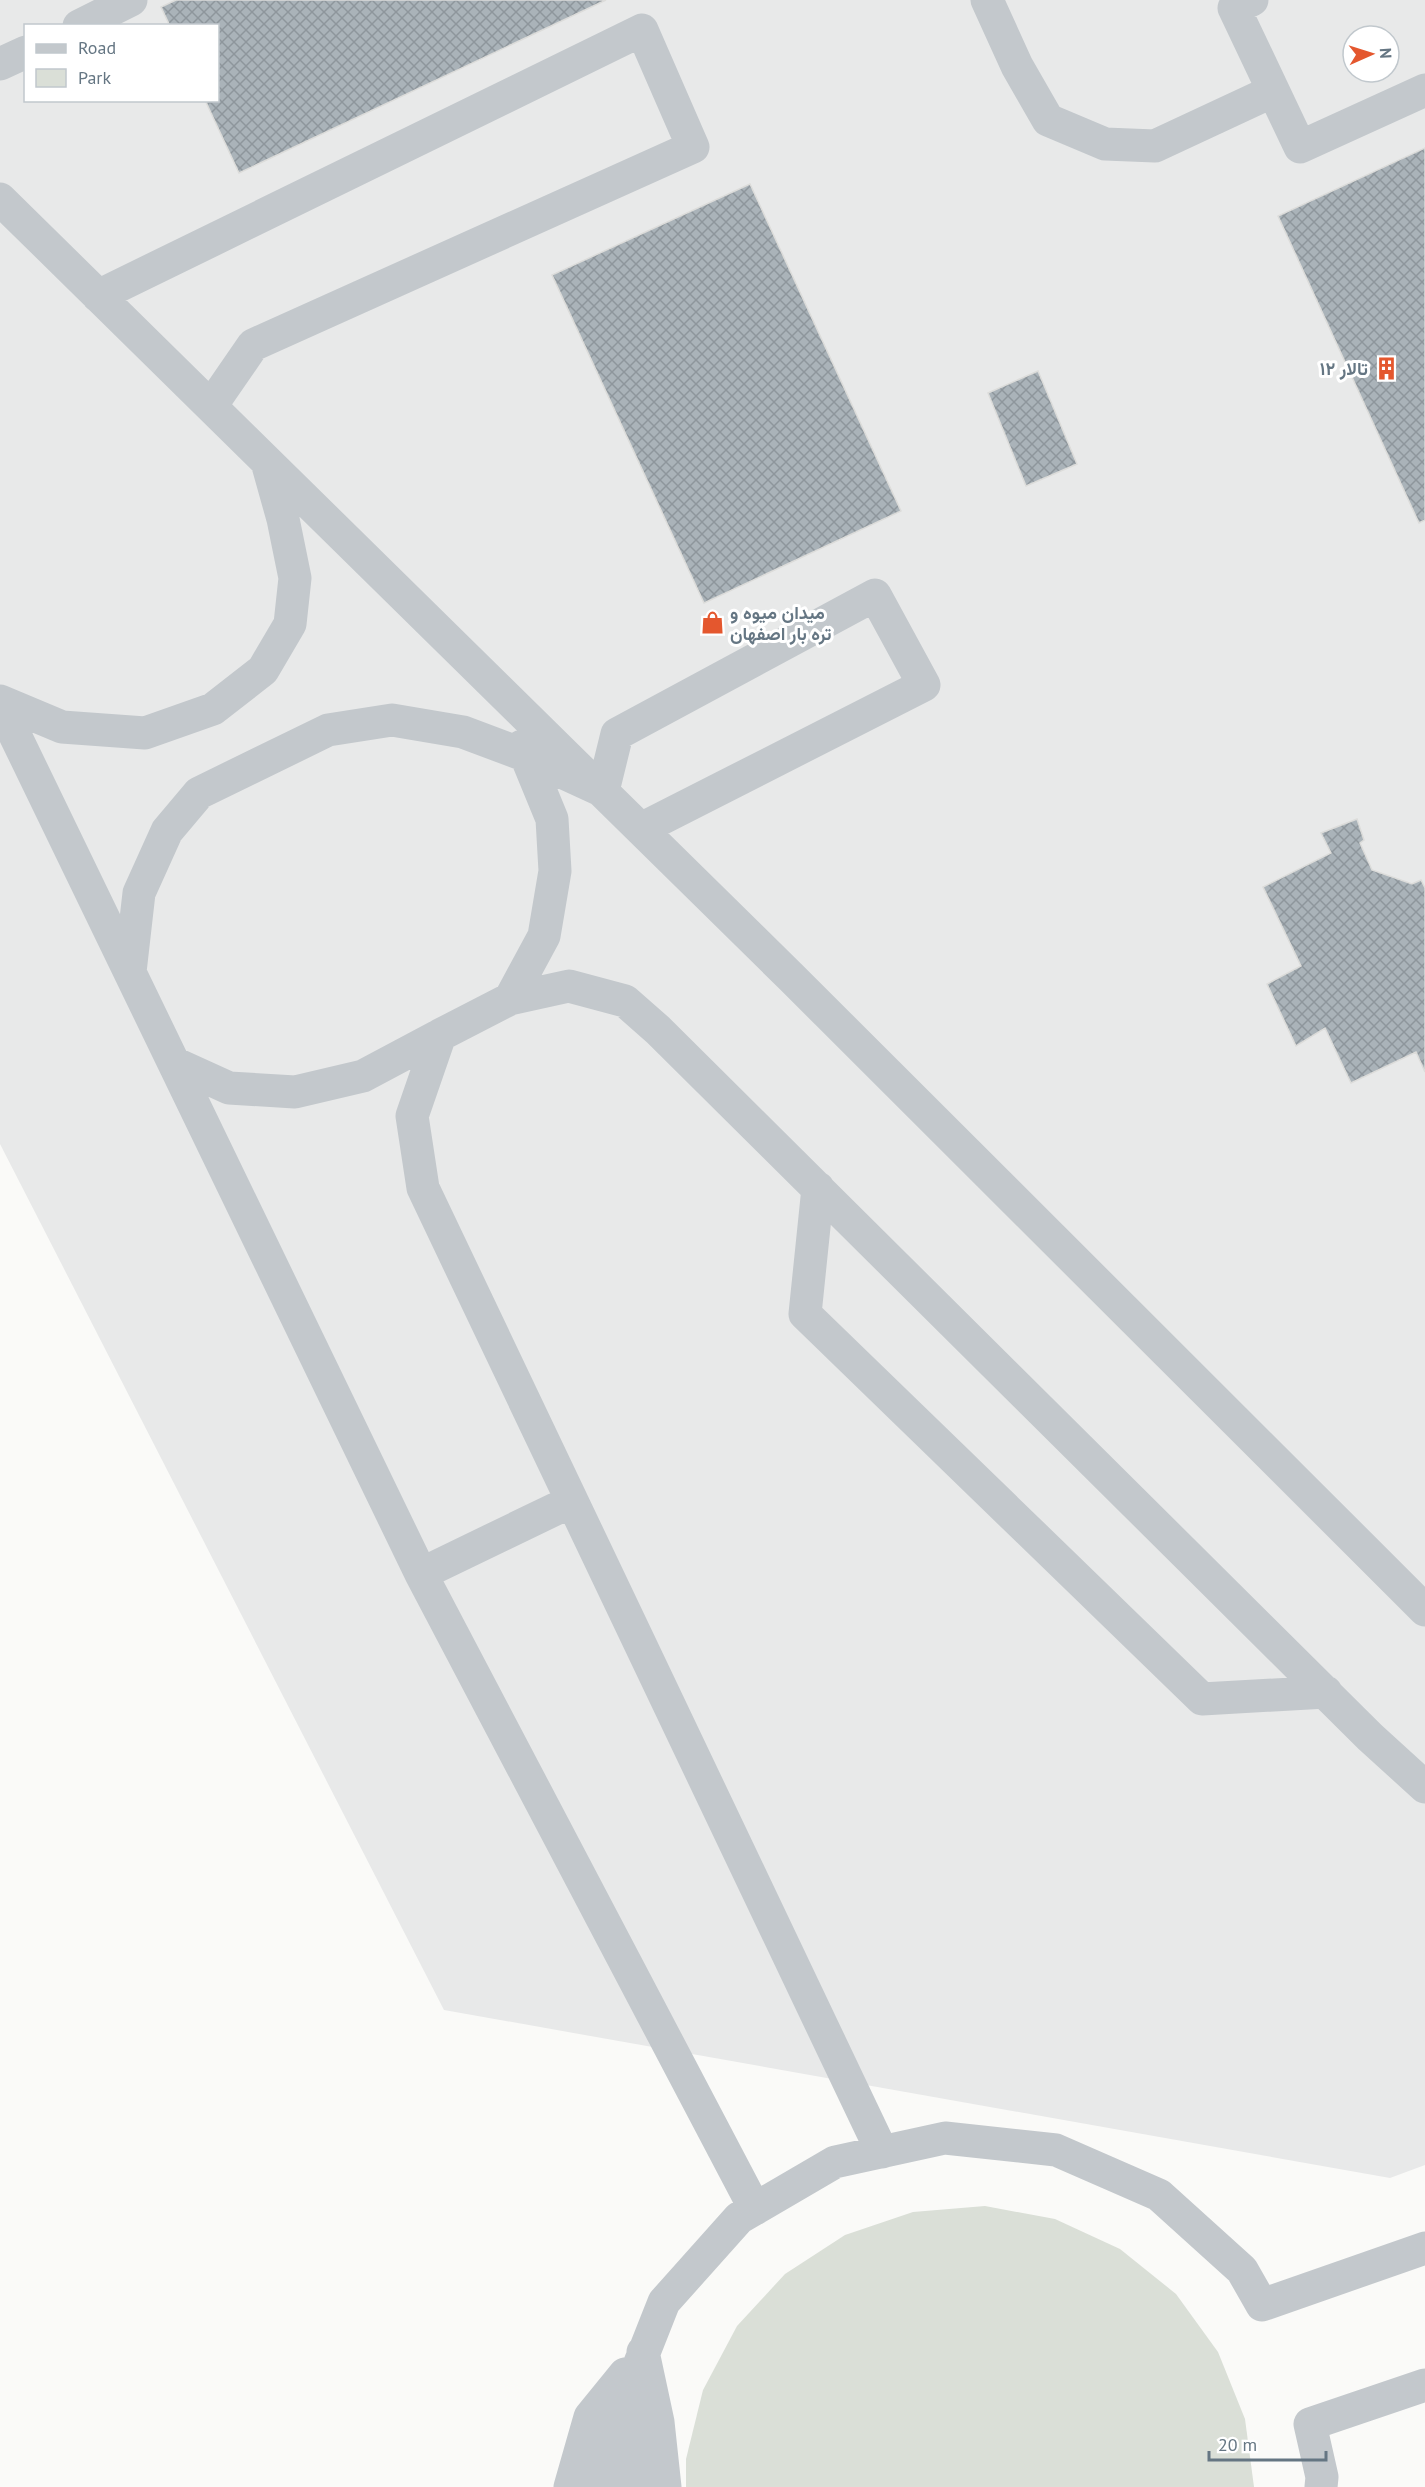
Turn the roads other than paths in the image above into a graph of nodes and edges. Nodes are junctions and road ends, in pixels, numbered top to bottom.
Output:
1 (131, 0) edge
2 (987, 0) edge
3 (1252, 0) edge
4 (83, 24) edge
5 (24, 53) edge
6 (0, 64) edge
7 (1425, 90) edge
8 (1273, 91) junction
9 (0, 199) edge
10 (98, 296) junction
11 (211, 406) junction
12 (267, 461) junction
13 (474, 664) junction
14 (0, 703) edge
15 (527, 756) junction
16 (603, 791) junction
17 (641, 829) junction
18 (130, 972) junction
19 (510, 999) junction
20 (441, 1035) junction
21 (174, 1063) junction
22 (818, 1188) junction
23 (572, 1501) junction
24 (421, 1574) junction
25 (1425, 1610) edge
26 (1326, 1692) junction
27 (1425, 1787) edge
28 (882, 2152) junction
29 (755, 2209) junction
30 (1425, 2248) edge
31 (643, 2352) junction
32 (1425, 2385) edge
33 (570, 2487) edge
34 (601, 2487) edge
35 (633, 2487) edge
36 (664, 2487) edge
37 (1321, 2487) edge

1 - 4 lane
2 - 8 lane
3 - 8 lane
5 - 6 lane
7 - 8 lane
9 - 10 lane
10 - 11 lane
10 - 11 lane
11 - 12 lane
12 - 13 lane
12 - 14 lane
13 - 15 lane
13 - 16 lane
14 - 18 lane
15 - 16 lane
15 - 18 lane
15 - 19 lane
16 - 17 lane
16 - 17 lane
17 - 25 lane
18 - 21 lane
19 - 20 lane
19 - 22 lane
20 - 21 lane
20 - 23 lane
21 - 24 lane
22 - 26 lane
22 - 26 lane
23 - 24 lane
23 - 28 lane
24 - 29 lane
26 - 27 lane
28 - 29 lane
28 - 30 lane
29 - 31 lane
31 - 33 lane
31 - 34 lane
31 - 35 lane
31 - 36 lane
32 - 37 lane

